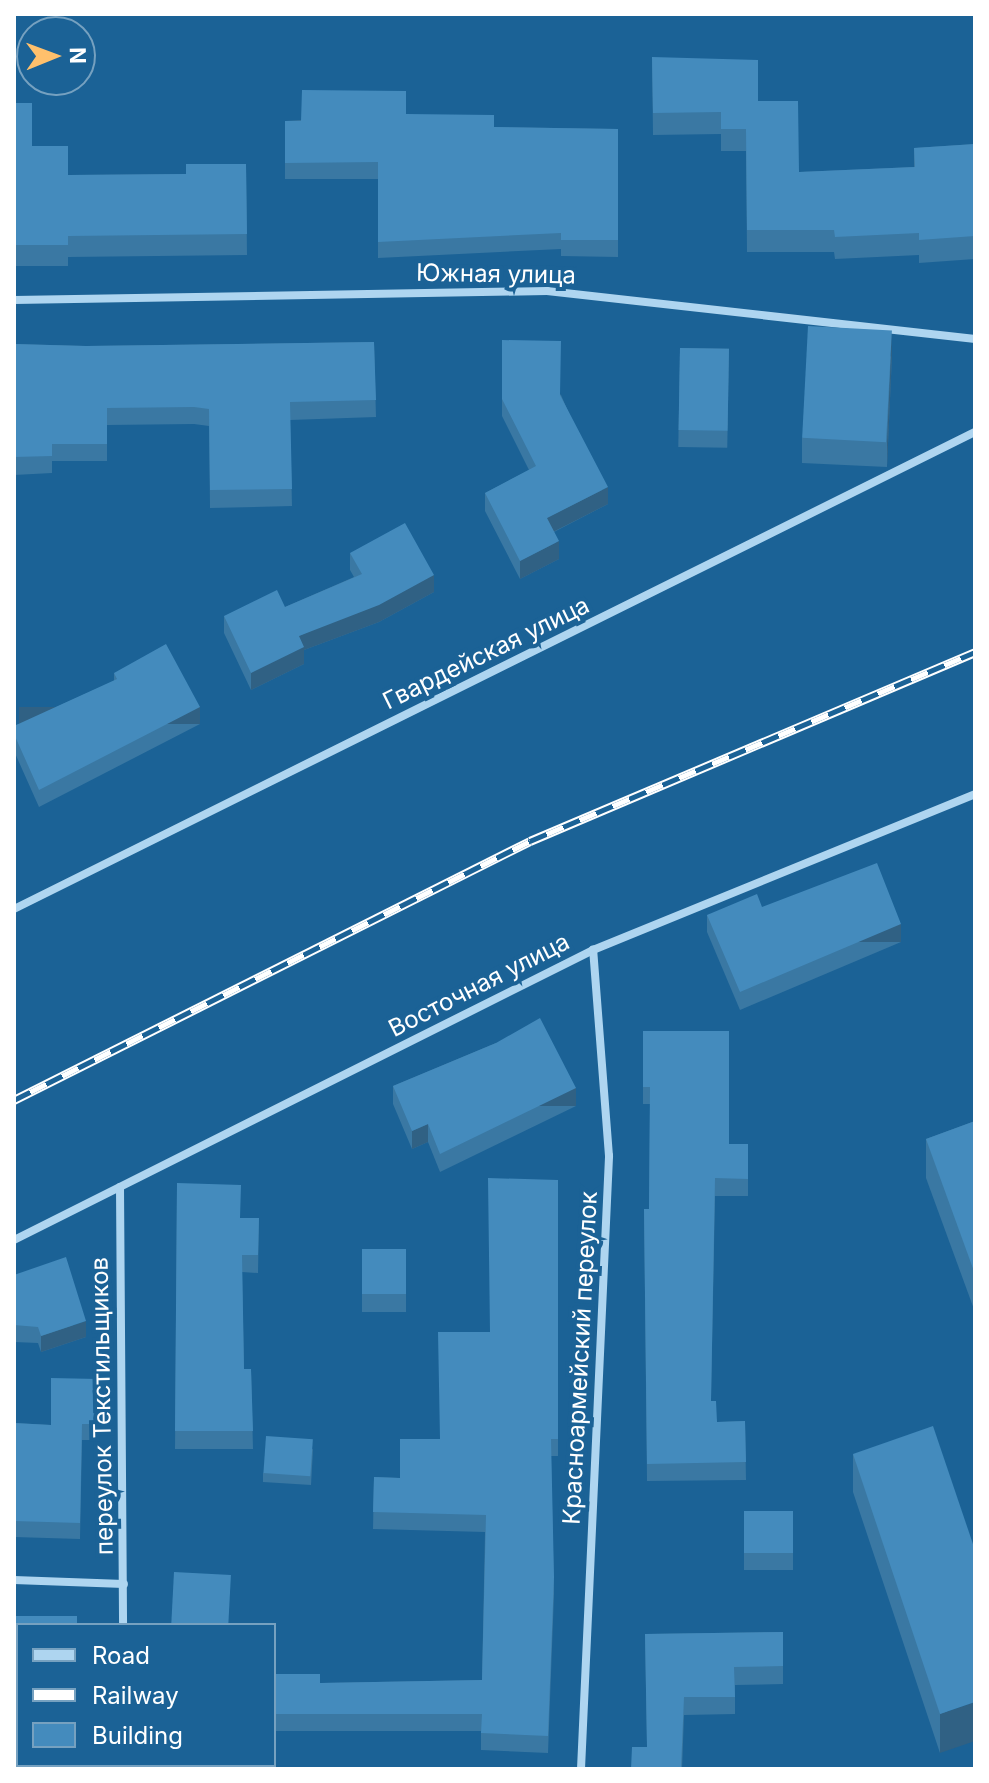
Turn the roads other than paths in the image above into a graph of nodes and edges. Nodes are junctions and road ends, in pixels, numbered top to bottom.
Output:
1 (14, 300) edge
2 (975, 339) edge
3 (975, 432) edge
4 (975, 794) edge
5 (14, 909) edge
6 (593, 950) junction
7 (120, 1187) junction
8 (14, 1240) edge
9 (14, 1580) edge
10 (124, 1584) junction
11 (123, 1623) edge
12 (581, 1769) edge

1 - 2 street, Южная улица
3 - 5 street, Гвардейская улица
4 - 6 street, Восточная улица
6 - 7 street, Восточная улица
6 - 12 street, Красноармейский переулок
7 - 8 street, Восточная улица
7 - 10 street, переулок Текстильщиков
9 - 10 street
10 - 11 street, переулок Текстильщиков

